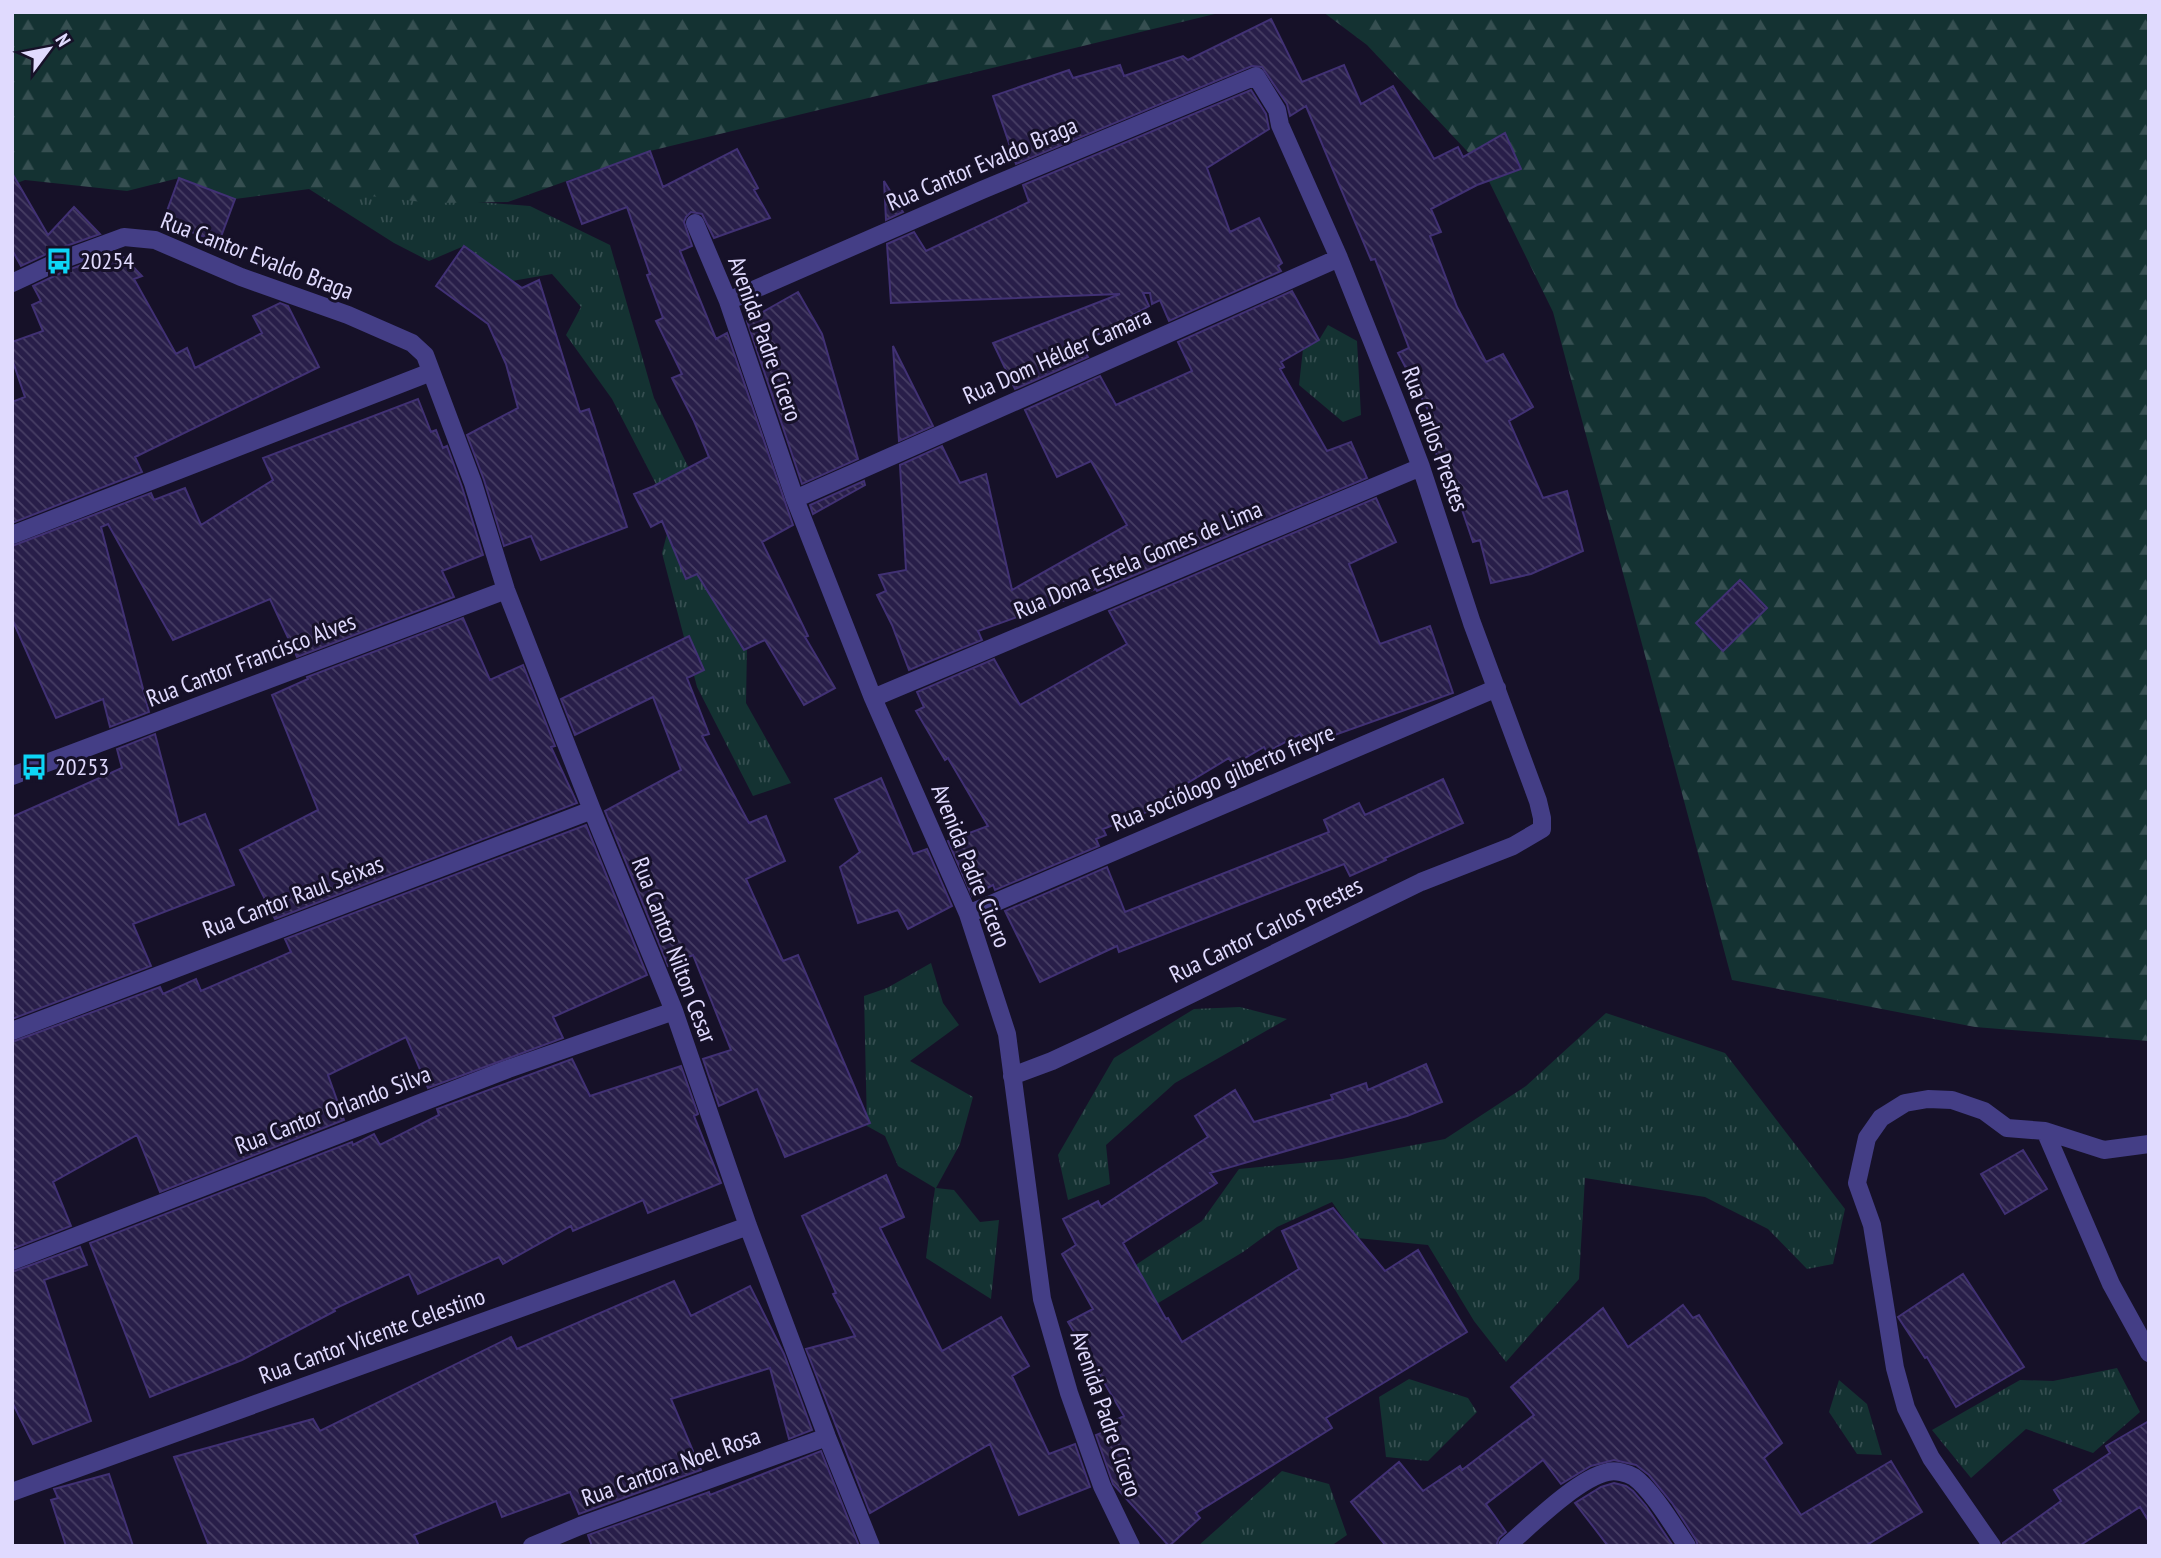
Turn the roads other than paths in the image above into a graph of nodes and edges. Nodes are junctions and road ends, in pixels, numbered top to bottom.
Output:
1 (1256, 76) joint
2 (695, 223) dead end
3 (1339, 258) junction
4 (12, 283) edge
5 (728, 301) junction
6 (431, 372) junction
7 (1421, 467) junction
8 (795, 499) junction
9 (12, 535) edge
10 (506, 590) junction
11 (1497, 688) junction
12 (873, 698) junction
13 (12, 776) edge
14 (592, 810) junction
15 (1542, 829) joint
16 (968, 914) junction
17 (674, 1011) junction
18 (12, 1031) edge
19 (1012, 1076) junction
20 (2045, 1131) junction
21 (2149, 1144) edge
22 (748, 1226) junction
23 (12, 1261) edge
24 (2149, 1353) edge
25 (827, 1437) junction
26 (12, 1492) edge
27 (532, 1546) edge
28 (871, 1546) edge
29 (1131, 1546) edge
30 (1507, 1546) edge
31 (1687, 1546) edge
32 (1992, 1546) edge

1 - 3 street, Rua Carlos Prestes
1 - 5 street, Rua Cantor Evaldo Braga
2 - 5 street, Avenida Padre Cicero
3 - 7 street, Rua Carlos Prestes
3 - 8 street, Rua Dom Hélder Camara
4 - 6 street, Rua Cantor Evaldo Braga
5 - 8 street, Avenida Padre Cicero
6 - 9 street
6 - 10 street, Rua Cantor Nilton Cesar
7 - 11 street, Rua Carlos Prestes
7 - 12 street, Rua Dona Estela Gomes de Lima
8 - 12 street, Avenida Padre Cicero
10 - 13 street, Rua Cantor Francisco Alves
10 - 14 street, Rua Cantor Nilton Cesar
11 - 15 street, Rua Carlos Prestes
11 - 16 street, Rua sociólogo gilberto freyre
12 - 16 street, Avenida Padre Cicero
14 - 17 street, Rua Cantor Nilton Cesar
14 - 18 street, Rua Cantor Raul Seixas
15 - 19 street, Rua Cantor Carlos Prestes
16 - 19 street, Avenida Padre Cicero
17 - 22 street, Rua Cantor Nilton Cesar
17 - 23 street, Rua Cantor Orlando Silva
19 - 29 street, Avenida Padre Cicero
20 - 21 street
20 - 24 street
20 - 32 street
22 - 25 street, Rua Cantor Nilton Cesar
22 - 26 street, Rua Cantor Vicente Celestino
25 - 27 street, Rua Cantora Noel Rosa
25 - 28 street, Rua Cantor Nilton Cesar
30 - 31 street

